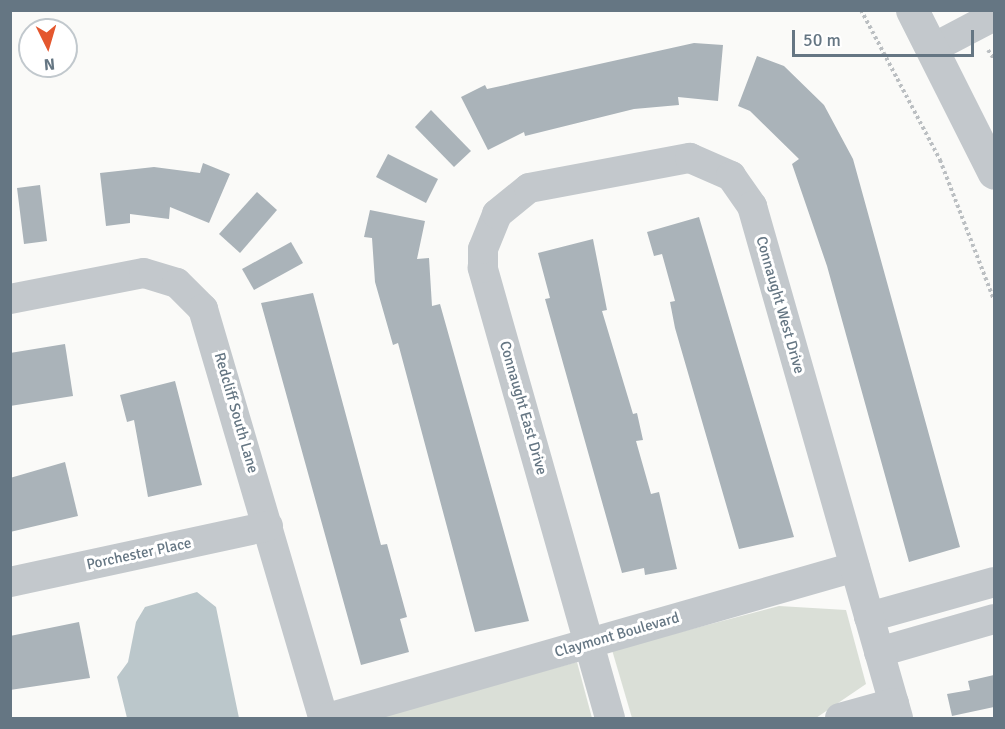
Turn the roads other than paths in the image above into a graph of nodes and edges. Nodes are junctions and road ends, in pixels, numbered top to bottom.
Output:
1 (912, 10) edge
2 (994, 16) edge
3 (935, 47) junction
4 (605, 171) joint
5 (994, 173) edge
6 (10, 299) edge
7 (268, 526) junction
8 (855, 567) junction
9 (10, 582) edge
10 (994, 582) edge
11 (869, 617) junction
12 (994, 619) edge
13 (589, 643) junction
14 (879, 652) junction
15 (896, 711) edge
16 (323, 718) edge
17 (328, 718) edge
18 (610, 718) edge
19 (840, 718) edge

1 - 3 street
2 - 3 street
3 - 5 street
4 - 8 street, Connaught West Drive
4 - 13 street, Connaught East Drive
6 - 7 street, Redcliff South Lane
7 - 9 street, Porchester Place
7 - 16 street, Redcliff South Lane
8 - 11 street
8 - 13 street, Claymont Boulevard
10 - 11 street
11 - 14 street
12 - 14 street
13 - 17 street, Claymont Boulevard
13 - 18 street, Connaught East Drive
14 - 15 street
15 - 19 street

